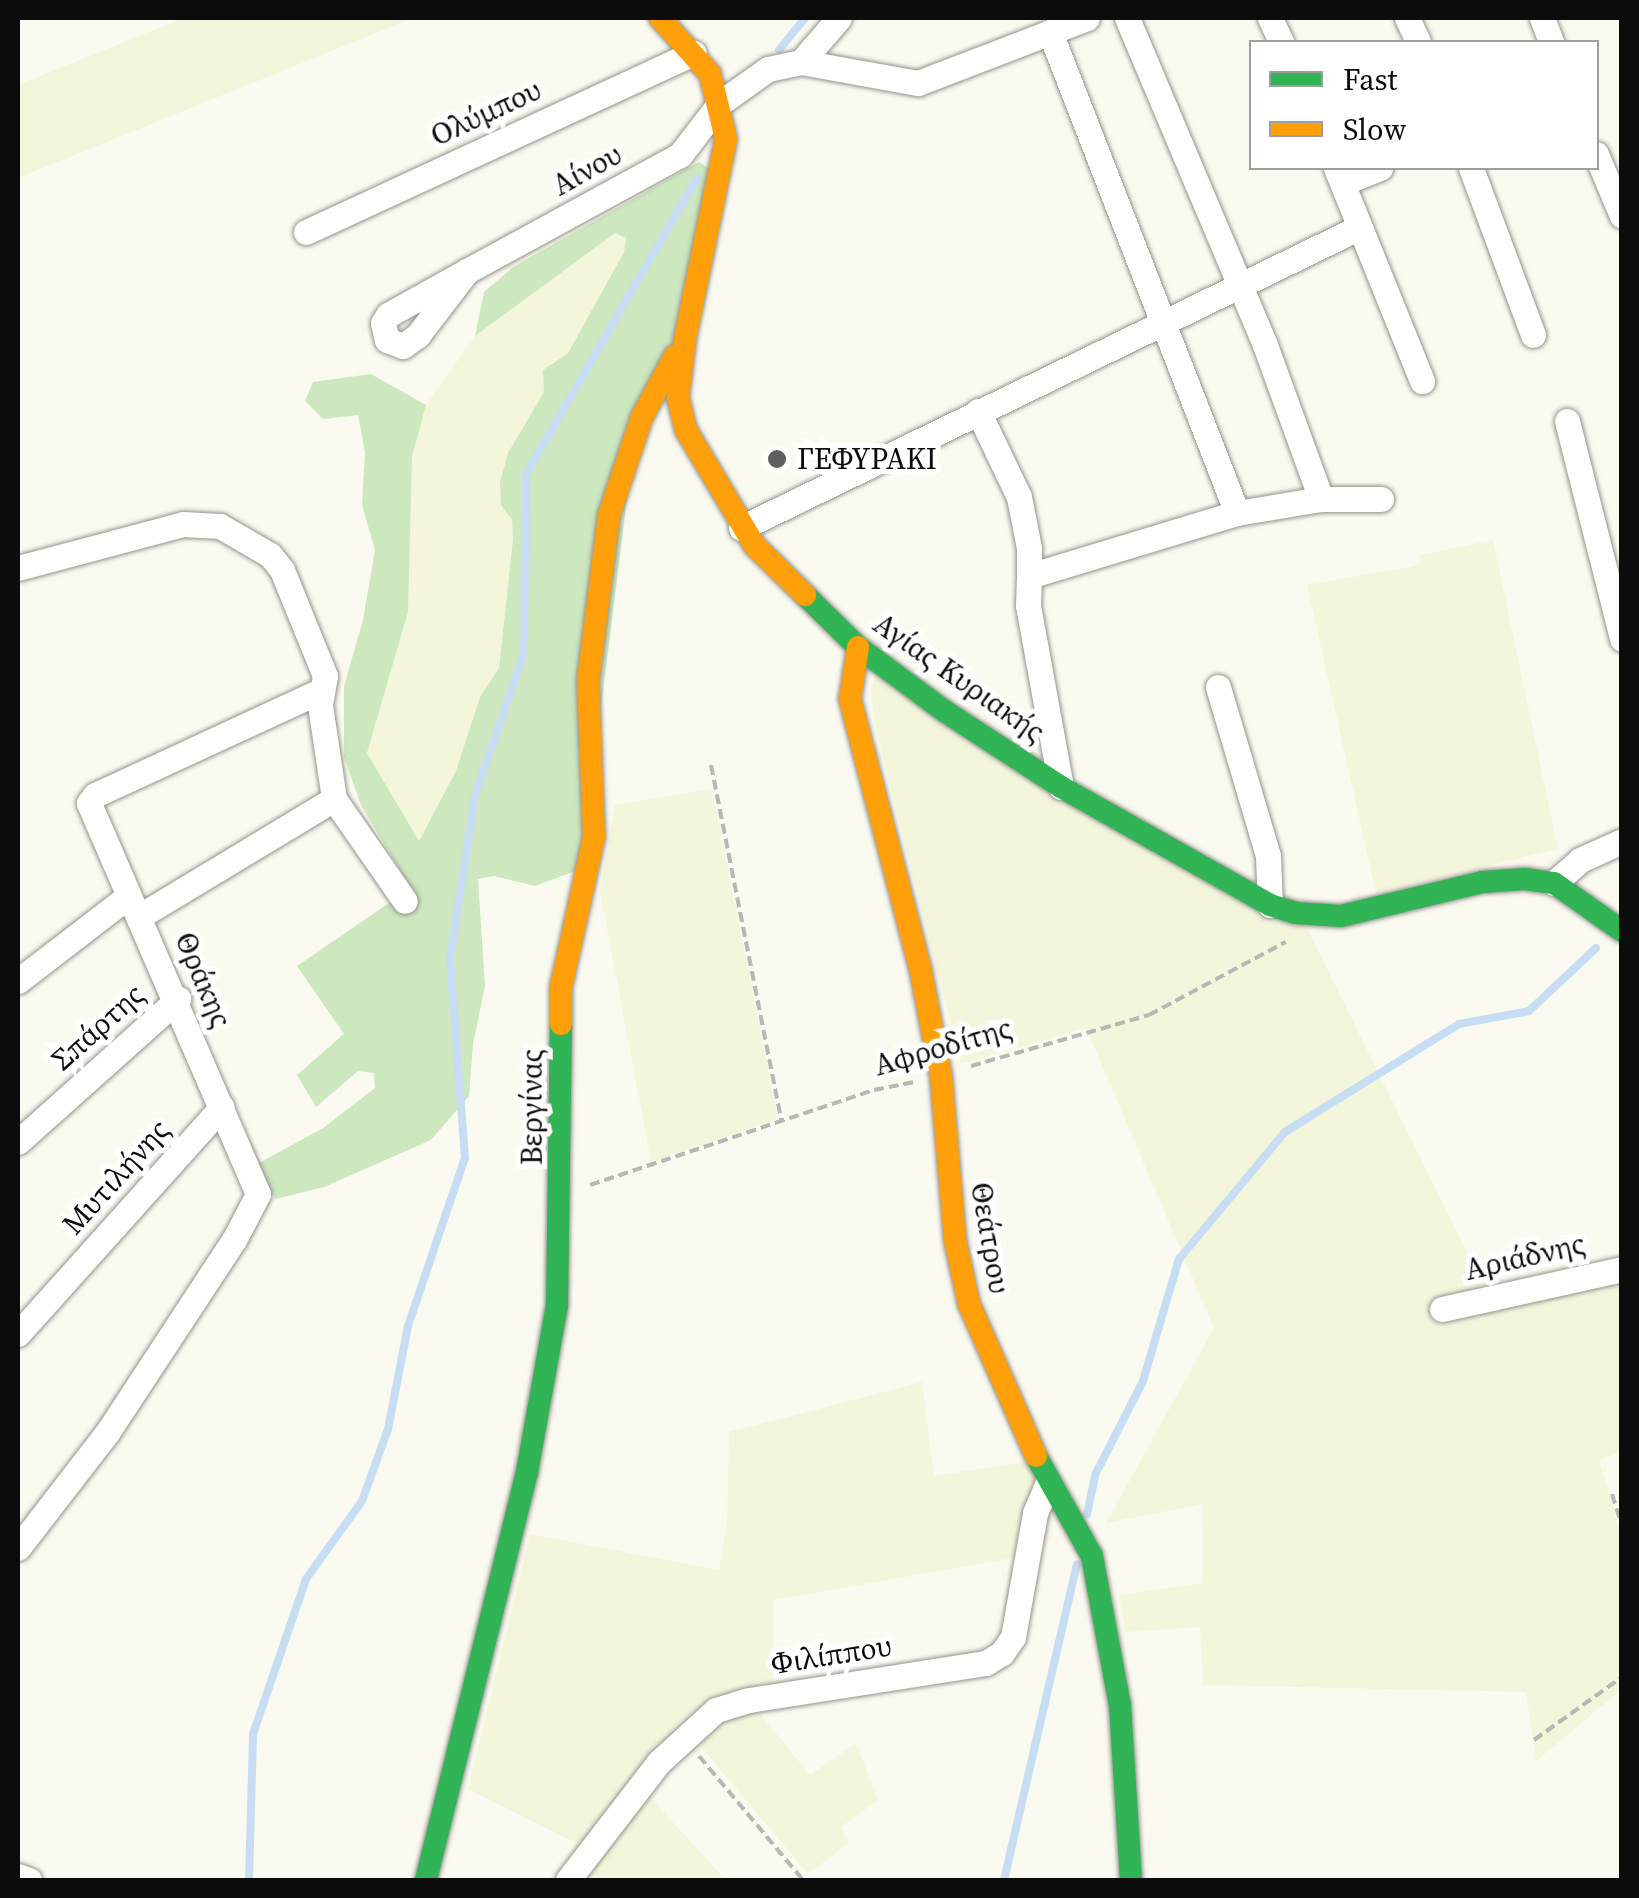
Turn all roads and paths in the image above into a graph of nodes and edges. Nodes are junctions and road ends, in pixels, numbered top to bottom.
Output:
1 (660, 18) edge
2 (838, 18) edge
3 (1088, 18) edge
4 (1128, 18) edge
5 (1050, 32) junction
6 (694, 53) junction
7 (801, 62) junction
8 (720, 103) junction
9 (1599, 161) edge
10 (1368, 170) edge
11 (1472, 170) edge
12 (1339, 175) edge
13 (1622, 216) edge
14 (1360, 228) junction
15 (306, 232) dead end
16 (467, 272) dead end
17 (1238, 286) junction
18 (1164, 322) junction
19 (1532, 335) dead end
20 (684, 340) junction
21 (1422, 381) dead end
22 (978, 411) junction
23 (1568, 422) dead end
24 (1381, 499) dead end
25 (1321, 500) junction
26 (1237, 513) junction
27 (742, 528) junction
28 (18, 568) edge
29 (1030, 576) junction
30 (1622, 639) edge
31 (858, 647) junction
32 (1218, 687) dead end
33 (322, 690) junction
34 (711, 765) dead end
35 (1062, 787) junction
36 (334, 799) junction
37 (1622, 840) edge
38 (1554, 884) junction
39 (406, 901) dead end
40 (1270, 905) junction
41 (134, 906) junction
42 (1622, 931) edge
43 (1289, 940) dead end
44 (18, 980) edge
45 (178, 1000) junction
46 (941, 1076) junction
47 (222, 1107) junction
48 (782, 1122) junction
49 (18, 1142) edge
50 (561, 1194) junction
51 (1622, 1268) edge
52 (1442, 1309) dead end
53 (18, 1334) edge
54 (1048, 1483) junction
55 (1612, 1494) dead end
56 (1622, 1526) edge
57 (18, 1548) edge
58 (1622, 1677) edge
59 (683, 1737) junction
60 (1534, 1740) dead end
61 (18, 1876) edge
62 (29, 1880) edge
63 (426, 1880) edge
64 (568, 1880) edge
65 (803, 1880) edge
66 (1131, 1880) edge

1 - 6 street, Αγίας Κυριακής
2 - 7 street
3 - 5 street
4 - 17 street
5 - 7 street
5 - 18 street
6 - 8 street, Αγίας Κυριακής
6 - 15 street, Ολύμπου
7 - 8 street, Αίνου
8 - 16 street, Αίνου
8 - 20 street, Αγίας Κυριακής
9 - 13 street
10 - 12 street
11 - 19 street
12 - 14 street
14 - 17 street
14 - 21 street
17 - 18 street
17 - 25 street
18 - 22 street
18 - 26 street
20 - 27 street, Αγίας Κυριακής
20 - 50 street, Βεργίνας
22 - 27 street
22 - 29 street
23 - 30 street
24 - 25 street
25 - 26 street
26 - 29 street
27 - 31 street, Αγίας Κυριακής
28 - 33 street
29 - 35 street
31 - 35 street, Αγίας Κυριακής
31 - 46 street, Θεάτρου
32 - 40 street
33 - 36 street
33 - 41 street, Θράκης
34 - 48 path
35 - 40 street, Αγίας Κυριακής
36 - 39 street
36 - 41 street
37 - 38 street
38 - 40 street, Αγίας Κυριακής
38 - 42 street
41 - 44 street
41 - 45 street, Θράκης
43 - 46 path, Αφροδίτης
45 - 47 street, Θράκης
45 - 49 street, Σπάρτης
46 - 48 path, Αφροδίτης
46 - 54 street, Θεάτρου
47 - 53 street, Μυτιλήνης
47 - 57 street, Θράκης
48 - 50 path, Αφροδίτης
50 - 63 street, Βεργίνας
51 - 52 street, Αριάδνης
54 - 59 street, Φιλίππου
54 - 66 street, Θεάτρου
55 - 56 path
58 - 60 path
59 - 64 street, Φιλίππου
59 - 65 path
61 - 62 street

